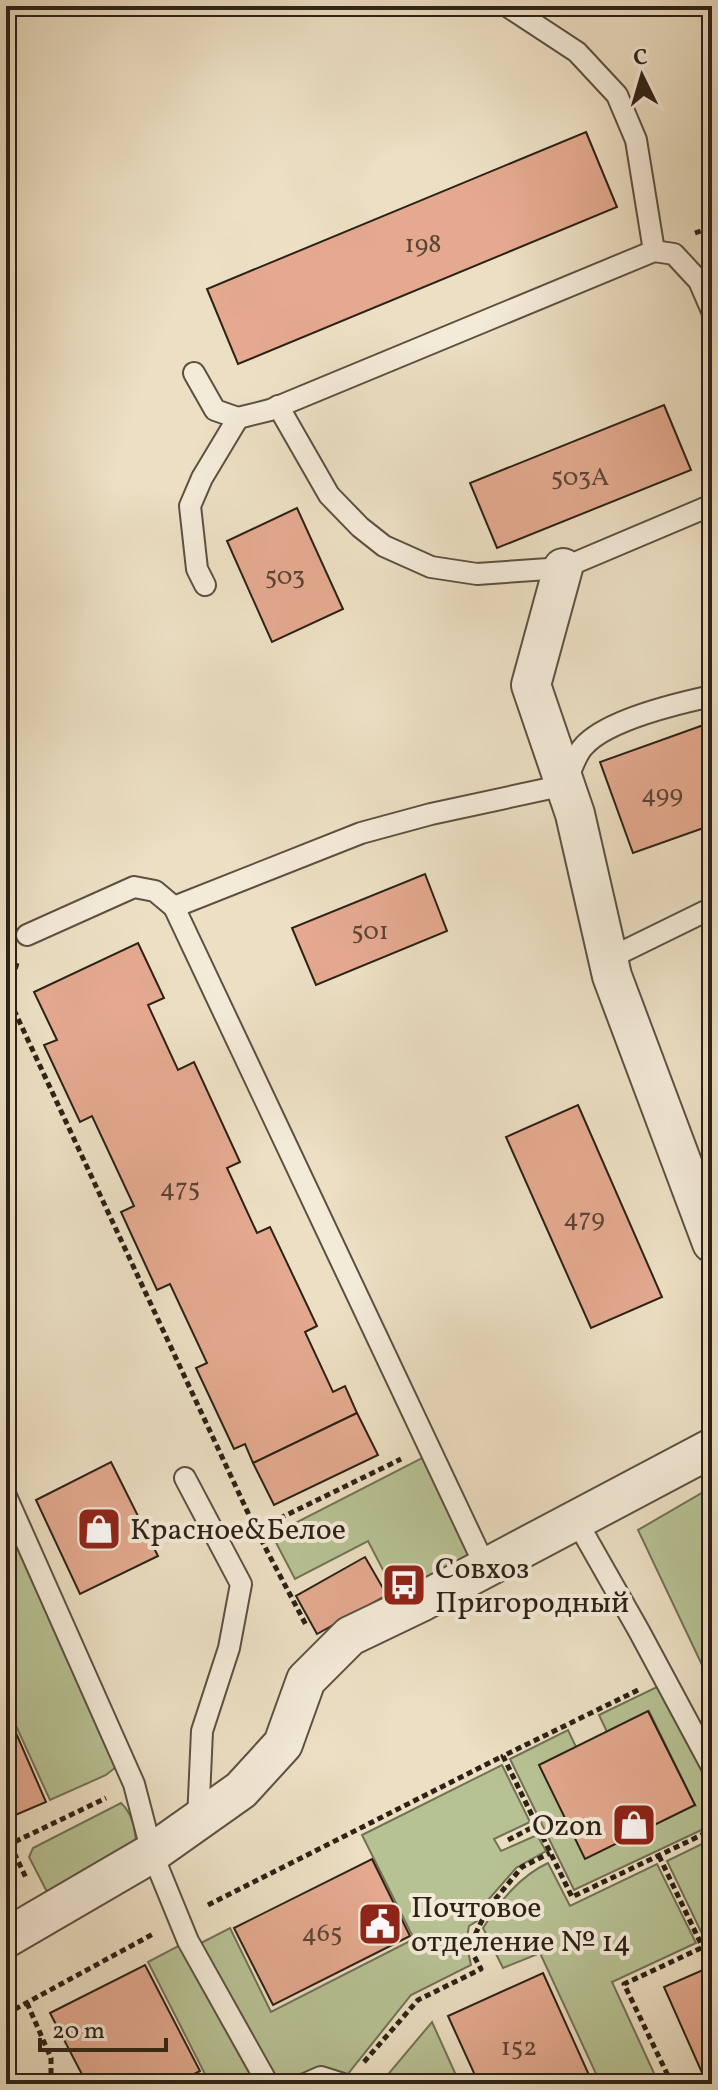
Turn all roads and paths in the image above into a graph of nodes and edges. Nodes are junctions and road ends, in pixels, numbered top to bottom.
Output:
1 (507, 6) edge
2 (712, 120) edge
3 (712, 156) edge
4 (654, 251) junction
5 (712, 311) edge
6 (194, 373) dead end
7 (278, 406) junction
8 (238, 418) junction
9 (712, 505) edge
10 (563, 568) junction
11 (205, 585) dead end
12 (712, 696) edge
13 (565, 785) junction
14 (174, 907) junction
15 (712, 908) edge
16 (27, 935) joint
17 (608, 959) junction
18 (712, 1243) edge
19 (427, 1446) junction
20 (712, 1448) edge
21 (185, 1478) dead end
22 (6, 1496) edge
23 (576, 1520) junction
24 (256, 1530) junction
25 (486, 1568) junction
26 (326, 1661) junction
27 (664, 1677) junction
28 (503, 1756) junction
29 (712, 1767) edge
30 (134, 1784) junction
31 (198, 1820) junction
32 (537, 1825) junction
33 (712, 1830) edge
34 (508, 1840) dead end
35 (6, 1846) edge
36 (152, 1853) junction
37 (550, 1853) junction
38 (659, 1856) junction
39 (179, 1920) junction
40 (6, 1938) edge
41 (712, 1943) edge
42 (703, 1948) junction
43 (27, 2003) junction
44 (6, 2014) edge
45 (350, 2078) edge
46 (51, 2084) edge
47 (268, 2084) edge
48 (305, 2084) edge
49 (672, 2084) edge

1 - 4 lane
2 - 3 path
4 - 5 lane
4 - 7 lane
6 - 8 lane
7 - 8 lane
7 - 10 lane
8 - 11 lane
9 - 10 lane
10 - 13 street
12 - 13 lane
13 - 14 lane
13 - 17 street
14 - 16 lane
14 - 19 lane
15 - 17 lane
16 - 24 path
17 - 18 street
19 - 24 path
19 - 25 lane
20 - 23 street
21 - 31 lane
22 - 30 lane
23 - 25 street
23 - 27 lane
24 - 26 path
25 - 26 street
26 - 31 street
27 - 28 path
27 - 29 lane
28 - 32 path
28 - 39 path
30 - 35 path
30 - 36 lane
31 - 36 street
32 - 34 path
32 - 37 path
33 - 38 path
36 - 39 lane
36 - 40 street
37 - 38 path
37 - 45 path
38 - 42 path
39 - 43 path
39 - 47 lane
41 - 42 path
42 - 49 path
43 - 44 path
43 - 46 path
45 - 48 lane

